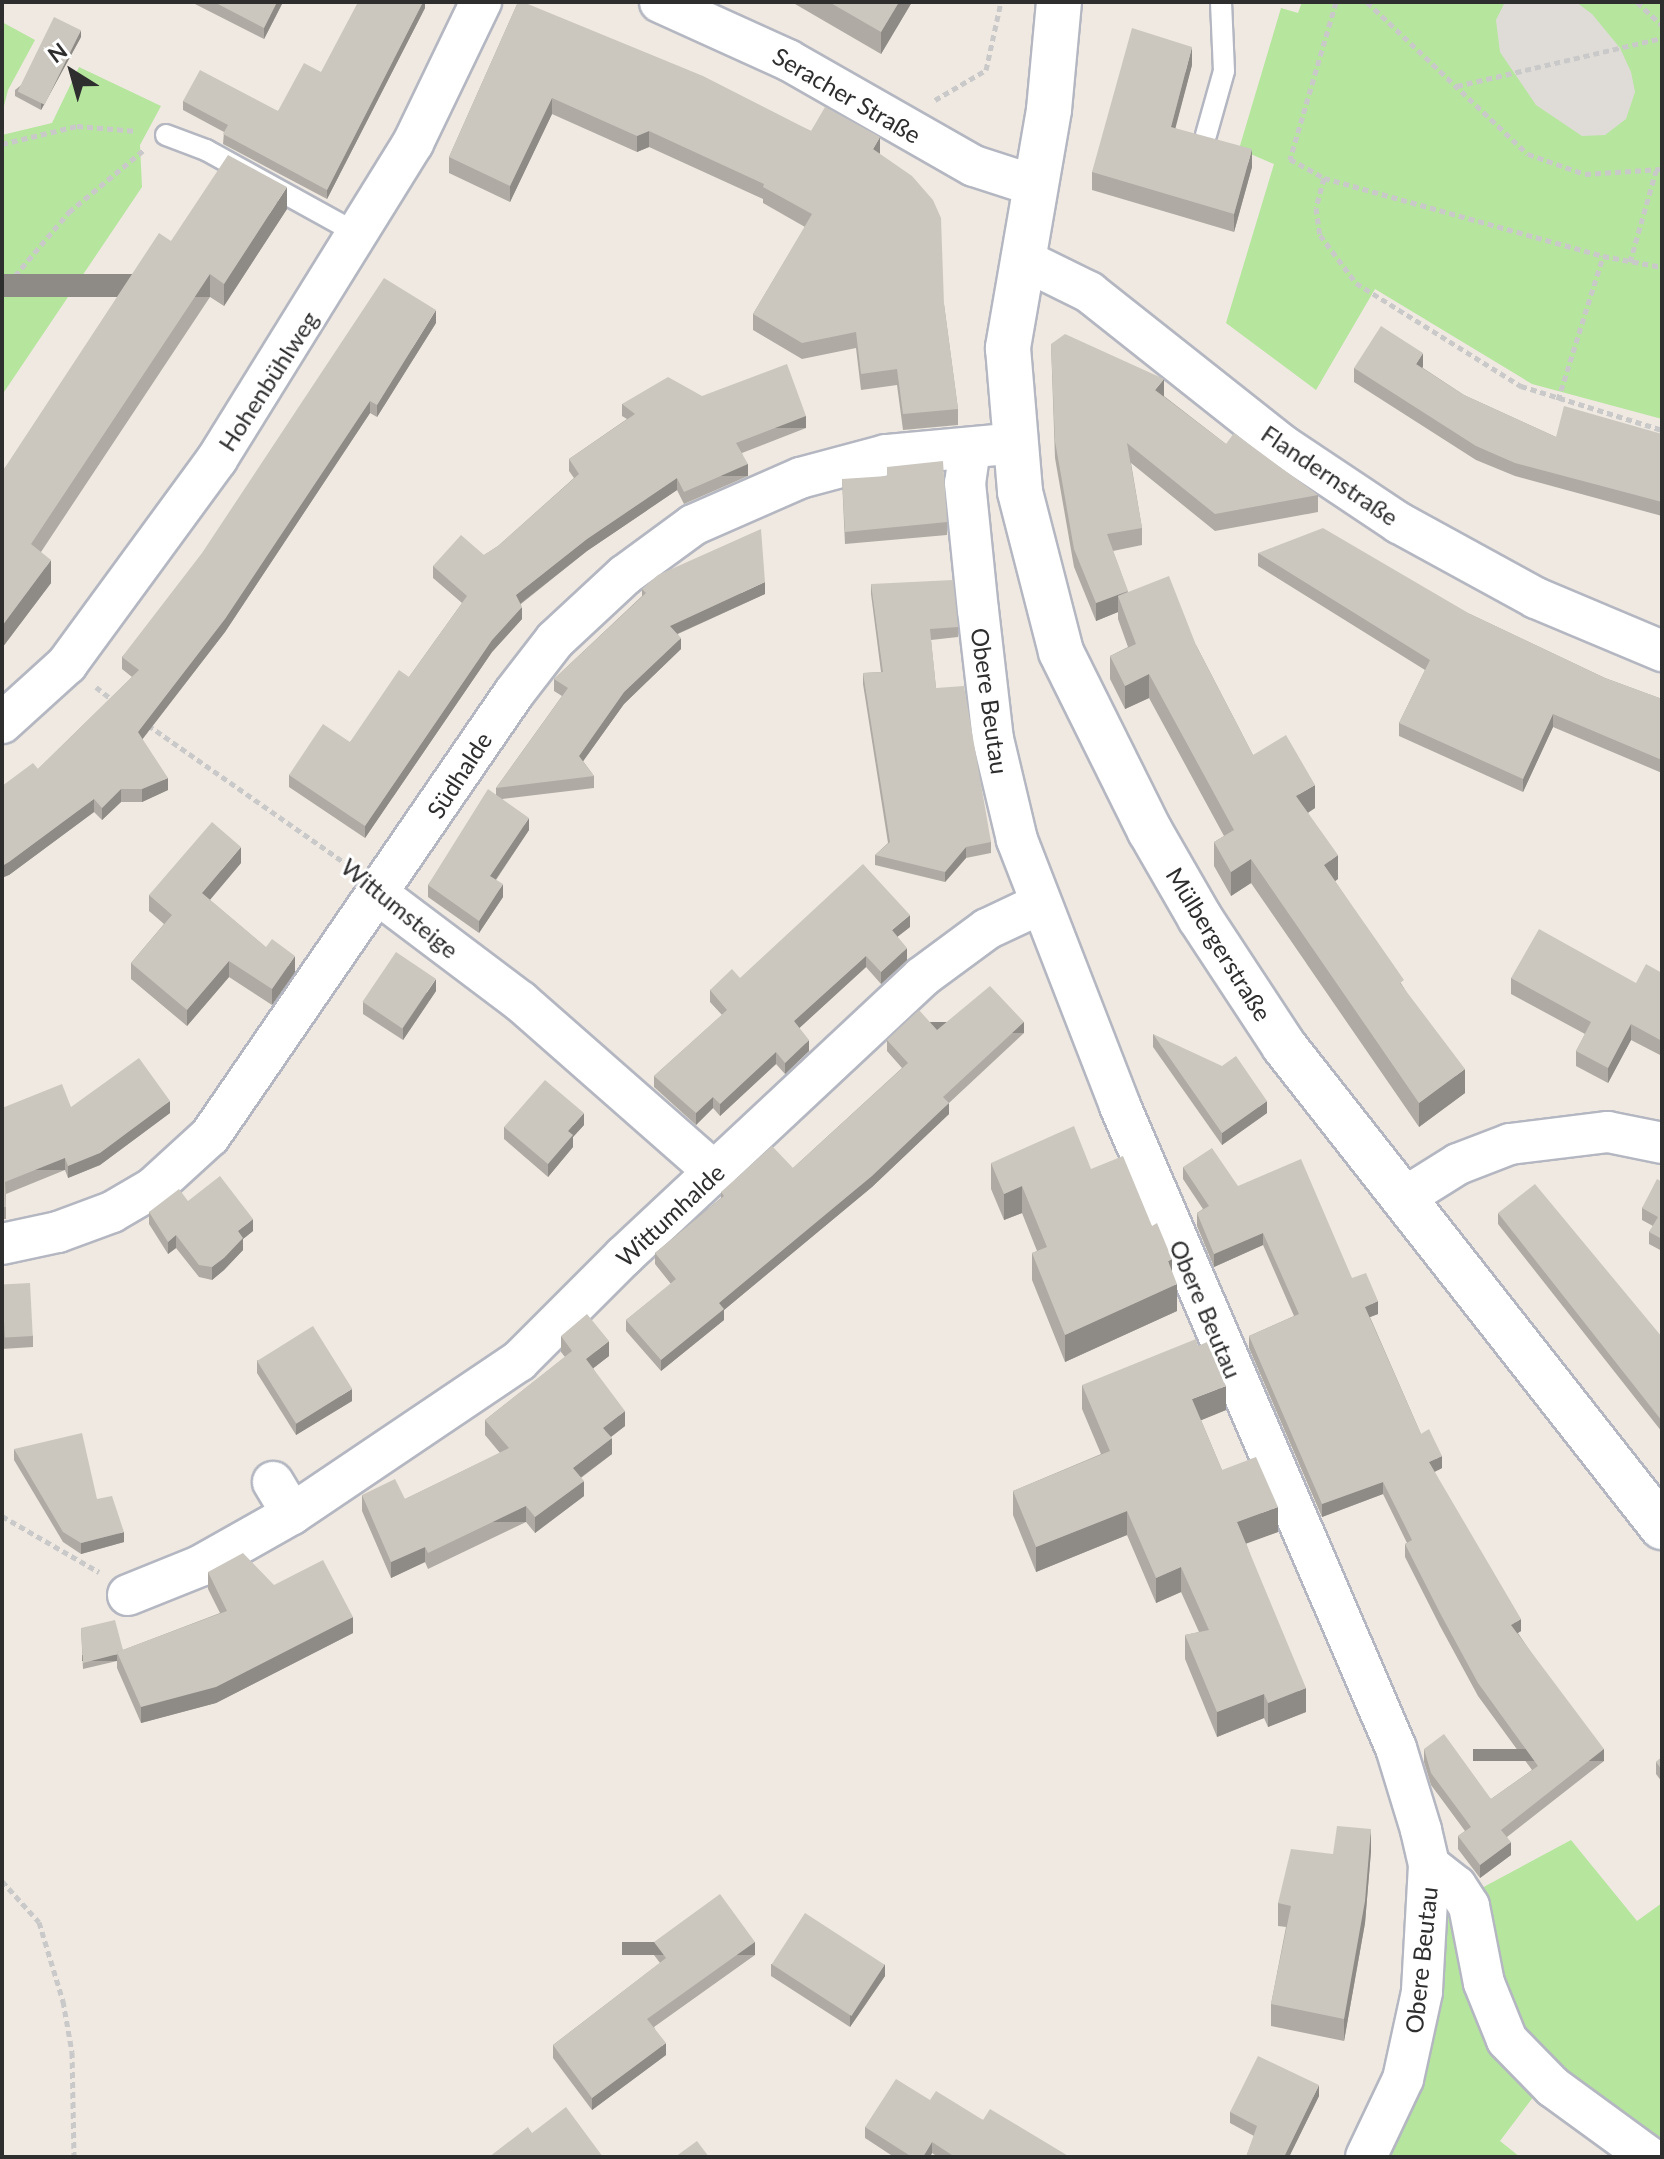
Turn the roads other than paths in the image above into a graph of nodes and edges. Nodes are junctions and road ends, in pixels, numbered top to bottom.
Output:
1 (481, 2) edge
2 (660, 2) edge
3 (1059, 2) edge
4 (1221, 2) edge
5 (166, 135) road end
6 (1206, 135) edge
7 (1036, 186) junction
8 (360, 235) junction
9 (1022, 259) junction
10 (991, 446) junction
11 (1662, 651) edge
12 (2, 723) edge
13 (378, 894) junction
14 (1038, 905) junction
15 (1662, 1143) edge
16 (716, 1173) junction
17 (1402, 1199) junction
18 (2, 1244) edge
19 (1662, 1527) edge
20 (128, 1595) road end
21 (1429, 1865) junction
22 (1366, 2157) edge
23 (1649, 2157) edge

1 - 8 street, Hohenbühlweg
2 - 7 street, Seracher Straße
3 - 7 street, Mülbergerstraße
4 - 6 lane
5 - 8 lane
7 - 9 street, Mülbergerstraße
8 - 12 street, Hohenbühlweg
9 - 10 street, Mülbergerstraße
9 - 11 street, Flandernstraße
10 - 13 street, Südhalde
10 - 14 street, Obere Beutau
10 - 17 street, Mülbergerstraße
13 - 16 street, Wittumsteige
13 - 18 street, Südhalde
14 - 16 street, Wittumhalde
14 - 21 street, Obere Beutau
15 - 17 street
16 - 20 street, Wittumhalde
17 - 19 street, Mülbergerstraße
21 - 22 street, Obere Beutau
21 - 23 street

